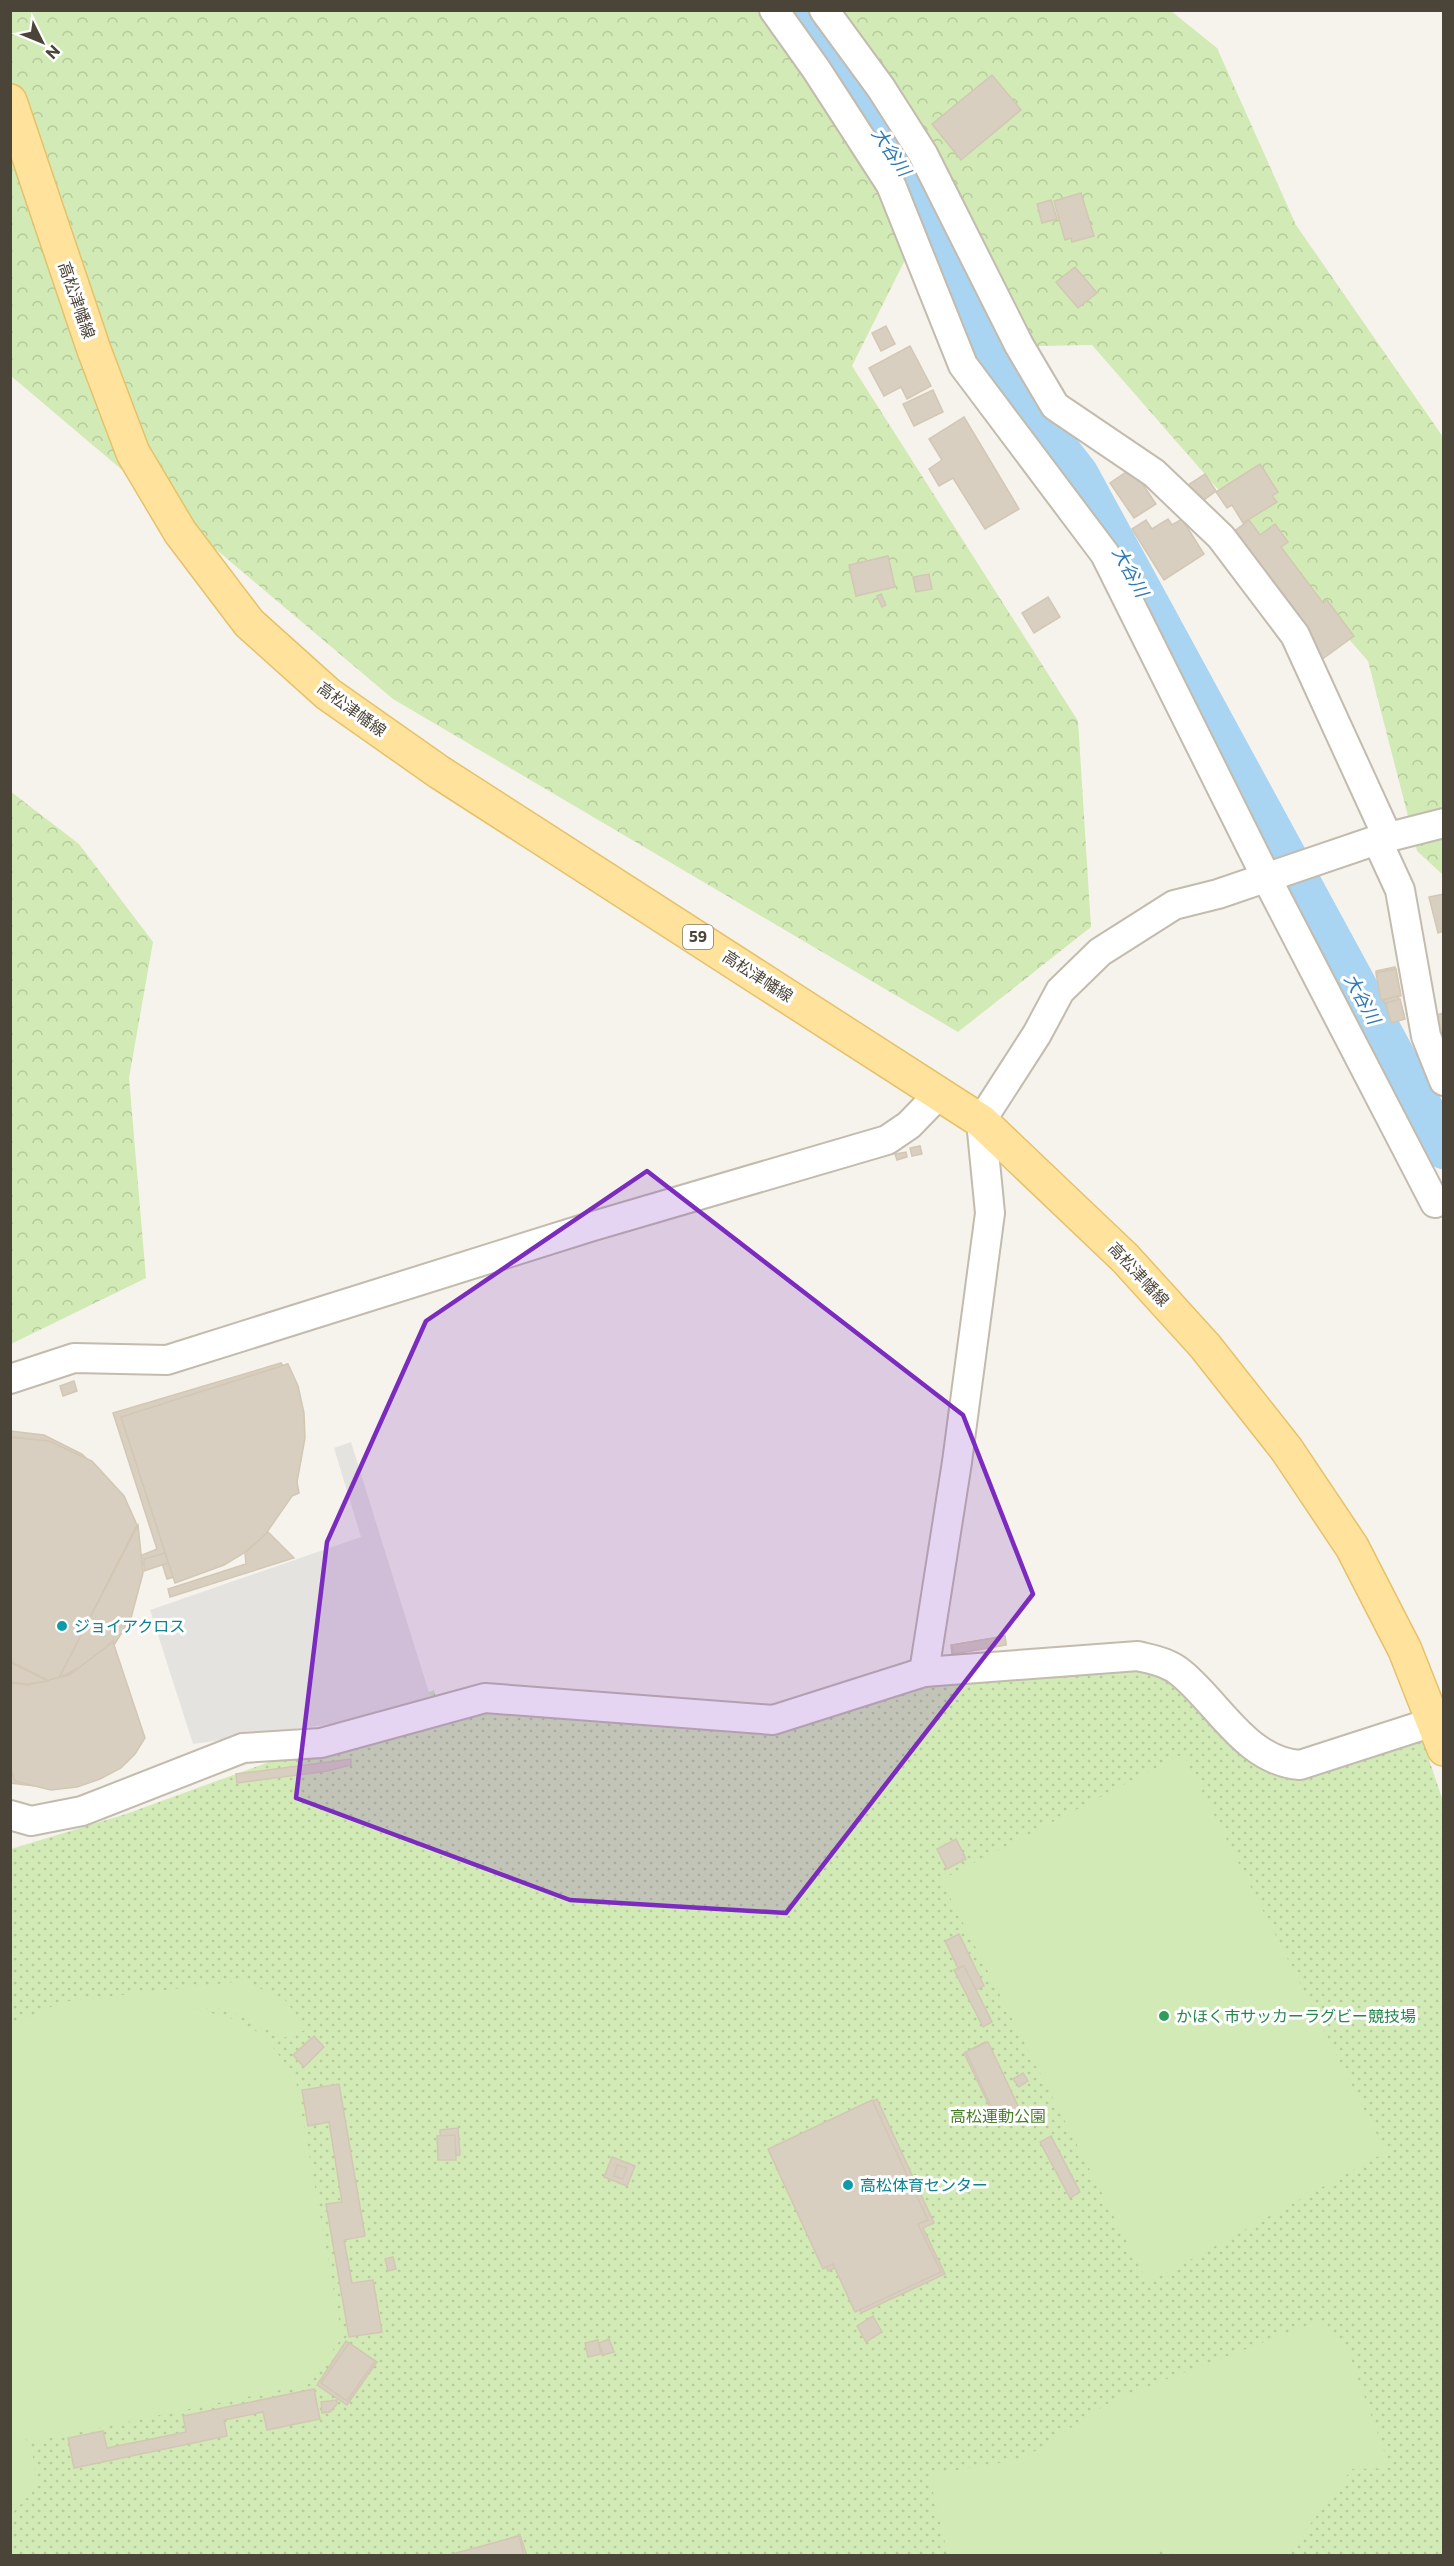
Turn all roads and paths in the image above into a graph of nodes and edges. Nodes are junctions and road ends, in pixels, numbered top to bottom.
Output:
1 (774, 10) edge
2 (824, 10) edge
3 (10, 101) edge
4 (1443, 823) edge
5 (1383, 839) junction
6 (1268, 877) junction
7 (1443, 1081) edge
8 (939, 1094) junction
9 (981, 1121) junction
10 (1441, 1201) edge
11 (10, 1379) edge
12 (924, 1672) junction
13 (1438, 1736) edge
14 (10, 1815) edge

1 - 6 street
2 - 5 street
3 - 8 main road, 高松津幡線 / 59
4 - 5 street
5 - 6 street
5 - 7 street
6 - 9 street
6 - 10 street
8 - 9 main road, 高松津幡線 / 59
8 - 11 street
9 - 12 street
9 - 13 main road, 高松津幡線 / 59
12 - 13 street
12 - 14 street

